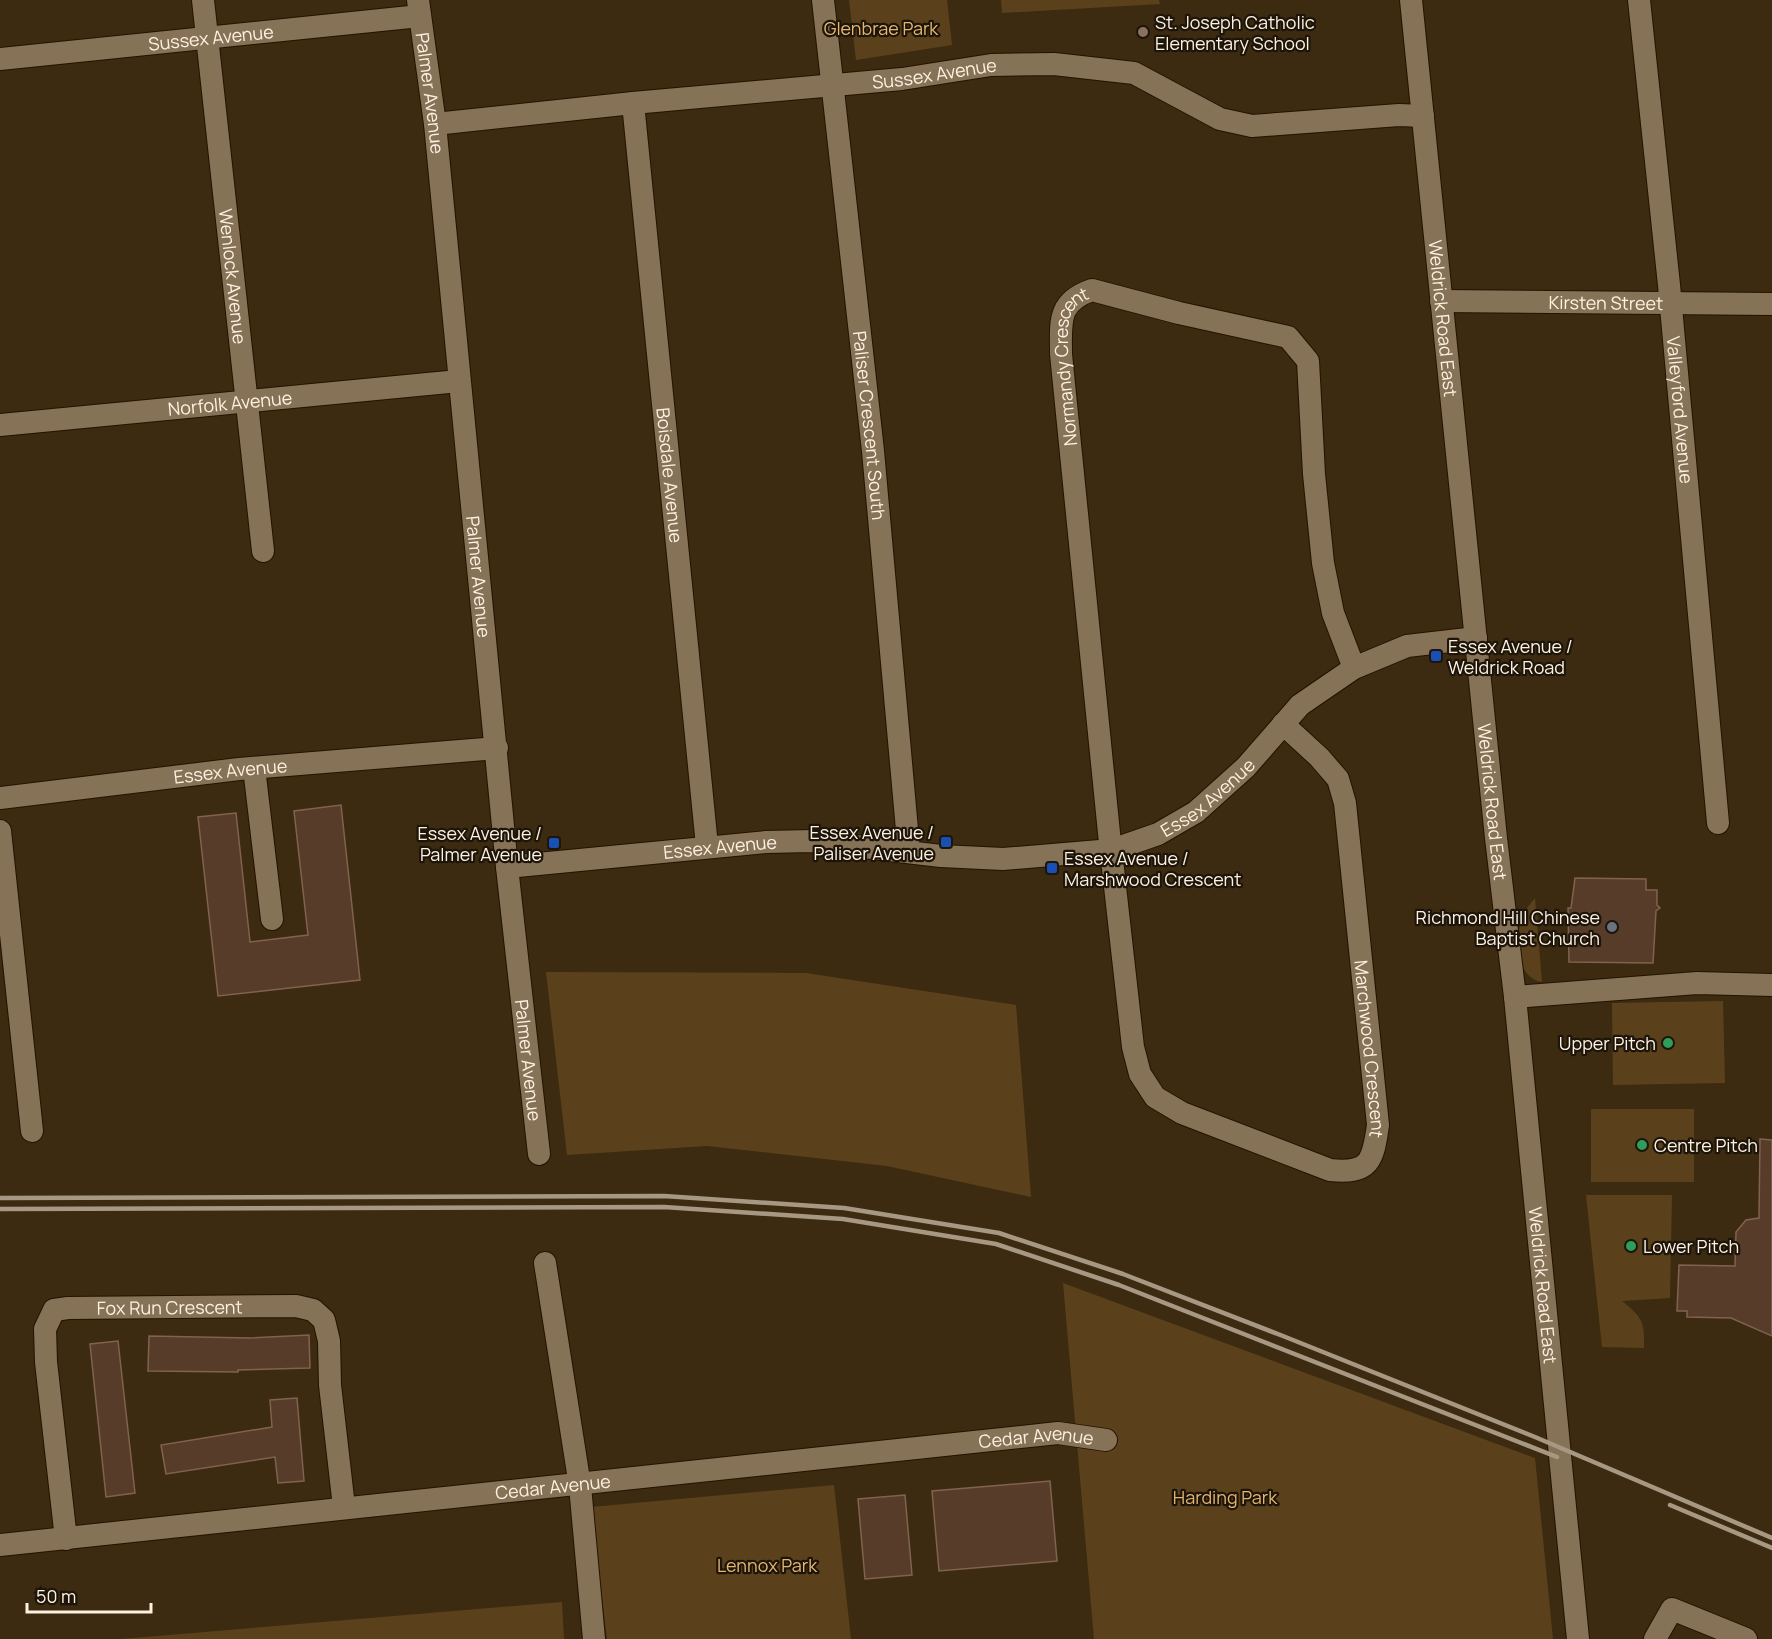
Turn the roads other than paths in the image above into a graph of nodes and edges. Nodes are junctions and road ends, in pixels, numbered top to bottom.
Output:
1 (203, 0) edge
2 (823, 0) edge
3 (1411, 0) edge
4 (1639, 0) edge
5 (419, 8) edge
6 (207, 39) junction
7 (0, 59) edge
8 (832, 84) junction
9 (633, 103) junction
10 (1423, 116) junction
11 (435, 124) junction
12 (1441, 301) junction
13 (1671, 304) junction
14 (1772, 304) edge
15 (459, 381) junction
16 (247, 400) junction
17 (0, 425) edge
18 (263, 551) dead end
19 (1476, 638) junction
20 (1354, 668) junction
21 (1283, 724) junction
22 (497, 748) junction
23 (254, 768) junction
24 (0, 798) edge
25 (1718, 823) dead end
26 (0, 831) edge
27 (707, 846) junction
28 (1112, 850) junction
29 (909, 852) junction
30 (507, 867) junction
31 (272, 919) dead end
32 (1772, 985) edge
33 (1515, 997) junction
34 (32, 1131) dead end
35 (539, 1154) dead end
36 (545, 1263) dead end
37 (1106, 1440) dead end
38 (580, 1486) junction
39 (344, 1507) junction
40 (66, 1539) junction
41 (0, 1545) edge
42 (594, 1639) edge
43 (1578, 1639) edge
44 (1655, 1639) edge
45 (1746, 1639) edge

1 - 6 street, Wenlock Avenue
2 - 8 street, Paliser Crescent South
3 - 10 street, Weldrick Road East
4 - 13 street, Valleyford Avenue
5 - 6 street, Sussex Avenue
5 - 11 street, Palmer Avenue
6 - 7 street, Sussex Avenue
6 - 16 street, Wenlock Avenue
8 - 9 street, Sussex Avenue
8 - 10 street, Sussex Avenue
8 - 29 street, Paliser Crescent South
9 - 11 street, Sussex Avenue
9 - 27 street, Boisdale Avenue
10 - 12 street, Weldrick Road East
11 - 15 street, Palmer Avenue
12 - 13 street, Kirsten Street
12 - 19 street, Weldrick Road East
13 - 14 street, Kirsten Street
13 - 25 street, Valleyford Avenue
15 - 16 street, Norfolk Avenue
15 - 22 street, Palmer Avenue
16 - 17 street, Norfolk Avenue
16 - 18 street, Wenlock Avenue
19 - 20 street, Essex Avenue
19 - 33 street, Weldrick Road East
20 - 21 street, Essex Avenue
20 - 28 street, Normandy Crescent
21 - 28 street, Essex Avenue
21 - 28 street, Marchwood Crescent
22 - 23 street, Essex Avenue
22 - 30 street, Palmer Avenue
23 - 24 street, Essex Avenue
23 - 31 street
26 - 34 street
27 - 29 street, Essex Avenue
27 - 30 street, Essex Avenue
28 - 29 street, Essex Avenue
30 - 35 street, Palmer Avenue
32 - 33 street
33 - 43 street, Weldrick Road East
36 - 38 street
37 - 38 street, Cedar Avenue
38 - 39 street, Cedar Avenue
38 - 42 street
39 - 40 street, Cedar Avenue
39 - 40 street, Fox Run Crescent
40 - 41 street, Cedar Avenue
44 - 45 street

